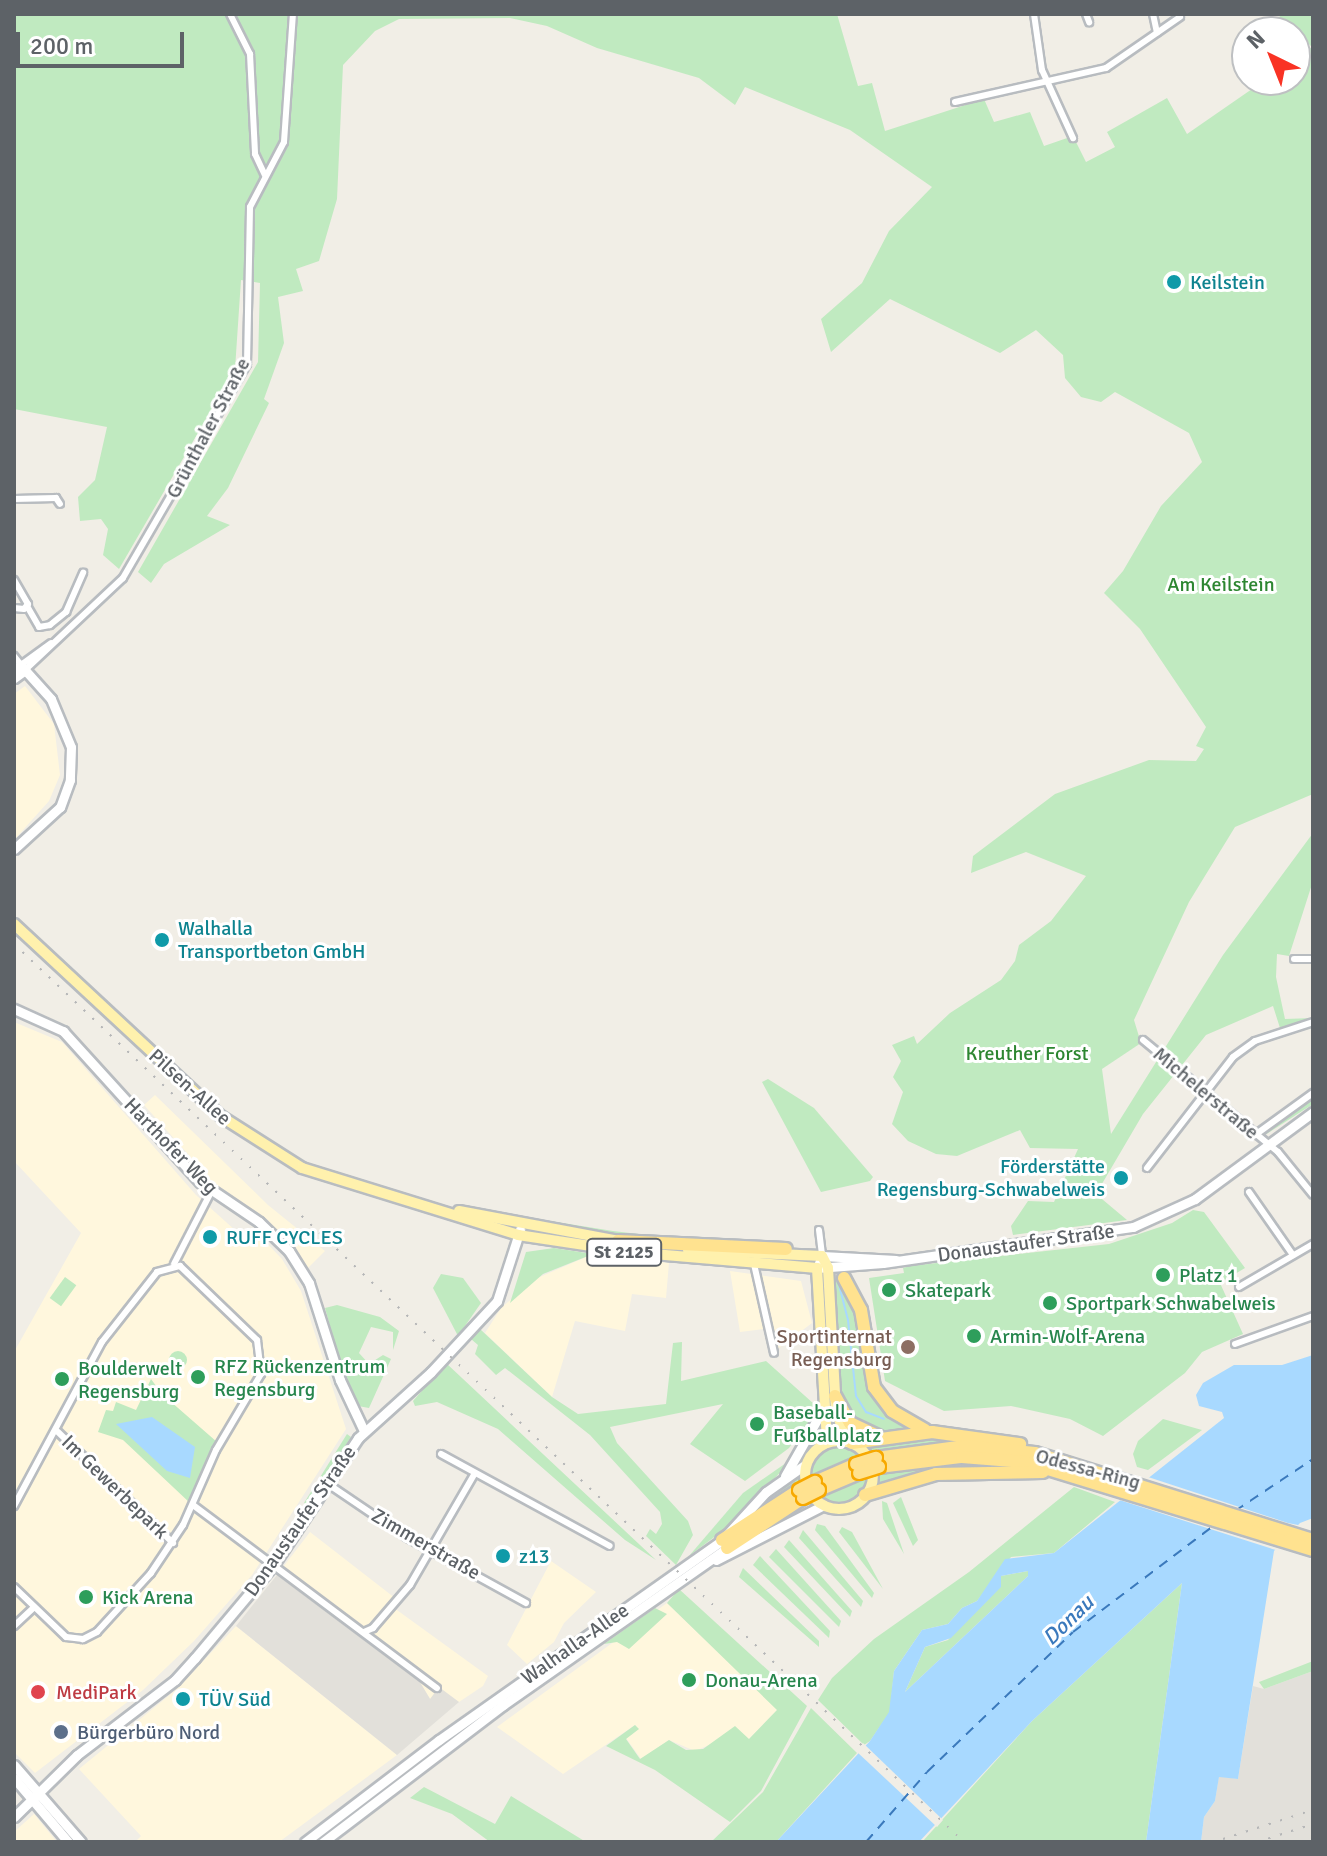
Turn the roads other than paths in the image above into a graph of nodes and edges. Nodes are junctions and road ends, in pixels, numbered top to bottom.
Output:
1 (230, 14) edge
2 (293, 14) edge
3 (1034, 14) edge
4 (1086, 14) edge
5 (1153, 14) edge
6 (1180, 17) dead end
7 (1089, 22) dead end
8 (1157, 33) junction
9 (1047, 84) junction
10 (955, 102) dead end
11 (1073, 138) dead end
12 (265, 175) junction
13 (14, 499) edge
14 (60, 504) dead end
15 (83, 573) dead end
16 (14, 580) edge
17 (27, 606) junction
18 (14, 608) edge
19 (18, 665) edge
20 (14, 678) edge
21 (14, 849) edge
22 (14, 924) edge
23 (1294, 959) dead end
24 (1313, 959) edge
25 (14, 1009) edge
26 (1313, 1022) edge
27 (1143, 1040) dead end
28 (1313, 1093) edge
29 (1205, 1095) junction
30 (1313, 1112) edge
31 (1255, 1135) junction
32 (1268, 1145) junction
33 (1147, 1168) dead end
34 (211, 1192) junction
35 (1249, 1192) dead end
36 (1313, 1195) edge
37 (399, 1198) junction
38 (521, 1223) junction
39 (819, 1230) dead end
40 (518, 1235) junction
41 (579, 1240) junction
42 (618, 1241) junction
43 (1313, 1244) edge
44 (786, 1249) dead end
45 (1293, 1255) junction
46 (822, 1256) junction
47 (896, 1260) junction
48 (174, 1264) junction
49 (754, 1264) junction
50 (823, 1268) junction
51 (844, 1278) dead end
52 (1239, 1287) dead end
53 (1313, 1316) edge
54 (1235, 1344) dead end
55 (774, 1353) dead end
56 (830, 1395) junction
57 (364, 1431) junction
58 (58, 1432) junction
59 (932, 1432) junction
60 (881, 1437) junction
61 (849, 1442) junction
62 (827, 1443) junction
63 (441, 1454) dead end
64 (1058, 1463) junction
65 (806, 1464) junction
66 (858, 1468) joint
67 (475, 1473) junction
68 (783, 1479) junction
69 (328, 1484) junction
70 (865, 1495) junction
71 (193, 1505) junction
72 (824, 1505) junction
73 (14, 1506) edge
74 (1313, 1540) edge
75 (173, 1543) junction
76 (725, 1544) junction
77 (610, 1546) dead end
78 (430, 1550) junction
79 (1313, 1550) edge
80 (274, 1564) junction
81 (702, 1565) junction
82 (14, 1587) edge
83 (526, 1603) dead end
84 (33, 1608) junction
85 (14, 1626) edge
86 (364, 1632) junction
87 (437, 1688) dead end
88 (14, 1765) edge
89 (14, 1778) edge
90 (35, 1794) junction
91 (14, 1817) edge
92 (68, 1842) edge
93 (81, 1842) edge
94 (305, 1842) edge
95 (323, 1842) edge

1 - 12 street
2 - 12 street, Grünthaler Straße
3 - 9 street
4 - 7 street
5 - 8 street
6 - 8 street
8 - 9 street
9 - 10 street
9 - 11 street
12 - 19 street, Grünthaler Straße
13 - 14 street
15 - 17 street
16 - 17 street
17 - 18 street
19 - 20 main road, Grünthaler Straße
19 - 21 main road
22 - 37 main road, Pilsen-Allee
23 - 24 street
25 - 34 main road, Harthofer Weg
26 - 29 street
27 - 29 street, Michelerstraße
28 - 31 street
29 - 31 street, Michelerstraße
29 - 33 street
30 - 32 main road, Donaustaufer Straße / St 2125
31 - 32 street, Michelerstraße
32 - 36 street, Michelerstraße
32 - 47 main road, Donaustaufer Straße / St 2125
34 - 48 street, Im Gewerbepark
34 - 57 main road, Harthofer Weg
35 - 45 street
37 - 38 main road, Pilsen-Allee
37 - 40 main road, Pilsen-Allee
38 - 40 main road, Donaustaufer Straße
38 - 41 main road, Donaustaufer Straße
39 - 46 street
40 - 41 main road, Donaustaufer Straße / St 2125
40 - 57 main road, Donaustaufer Straße
41 - 42 main road, Donaustaufer Straße
41 - 49 main road, Donaustaufer Straße / St 2125
42 - 44 highway
42 - 46 main road, Donaustaufer Straße / St 2125
43 - 45 street
45 - 52 street
46 - 47 main road, Donaustaufer Straße / St 2125
46 - 50 main road
47 - 50 main road, Donaustaufer Straße / St 2125
48 - 58 street, Im Gewerbepark
48 - 71 street, Im Gewerbepark
49 - 50 main road, Donaustaufer Straße / St 2125
49 - 55 street
50 - 56 main road
51 - 59 highway
53 - 54 street
56 - 60 highway
56 - 61 main road
56 - 62 main road
56 - 68 main road
57 - 69 main road, Donaustaufer Straße
58 - 73 street, Im Gewerbepark
58 - 75 street, Im Gewerbepark
59 - 60 highway
59 - 64 highway
60 - 61 highway
61 - 62 main road
61 - 70 main road
62 - 65 main road
63 - 67 street
64 - 66 highway, Odessa-Ring, bridge
64 - 70 highway
64 - 74 highway, Odessa-Ring
64 - 79 highway, Odessa-Ring
65 - 68 main road
65 - 72 main road
66 - 76 highway, Walhalla-Allee, bridge
67 - 77 street
67 - 78 street
68 - 76 main road
69 - 78 street, Zimmerstraße
69 - 80 main road, Donaustaufer Straße
70 - 72 main road
71 - 75 street, Im Gewerbepark
71 - 80 street, Im Gewerbepark
72 - 81 main road
75 - 84 street, Im Gewerbepark
76 - 81 main road, Walhalla-Allee
76 - 94 main road, Walhalla-Allee
78 - 83 street, Zimmerstraße
78 - 86 street
80 - 86 street, Im Gewerbepark
80 - 90 main road, Donaustaufer Straße
81 - 95 main road, Walhalla-Allee
82 - 84 street, Im Gewerbepark
84 - 85 street
86 - 87 street, Im Gewerbepark
88 - 90 main road
89 - 90 main road
90 - 91 main road, Donaustaufer Straße
90 - 92 main road
90 - 93 main road

